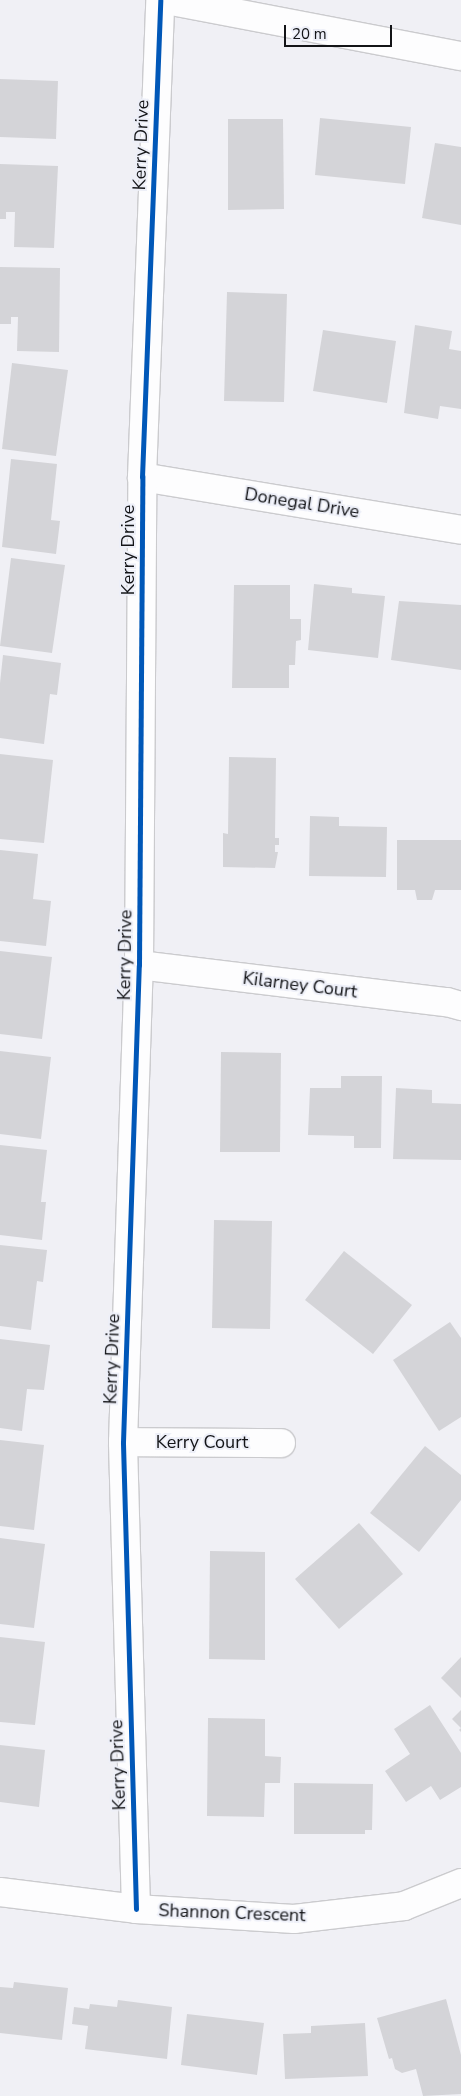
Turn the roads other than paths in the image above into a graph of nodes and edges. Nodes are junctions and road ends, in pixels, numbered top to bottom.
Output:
1 (160, 0) edge
2 (167, 0) edge
3 (461, 56) edge
4 (142, 477) junction
5 (461, 530) edge
6 (139, 965) junction
7 (461, 1006) edge
8 (123, 1442) junction
9 (281, 1443) dead end
10 (461, 1883) edge
11 (0, 1892) edge
12 (136, 1910) junction

1 - 4 street, Kerry Drive
2 - 3 street
4 - 5 street, Donegal Drive
4 - 6 street, Kerry Drive
6 - 7 street, Kilarney Court
6 - 8 street, Kerry Drive
8 - 9 street, Kerry Court
8 - 12 street, Kerry Drive
10 - 12 street, Shannon Crescent
11 - 12 street, Shannon Crescent

